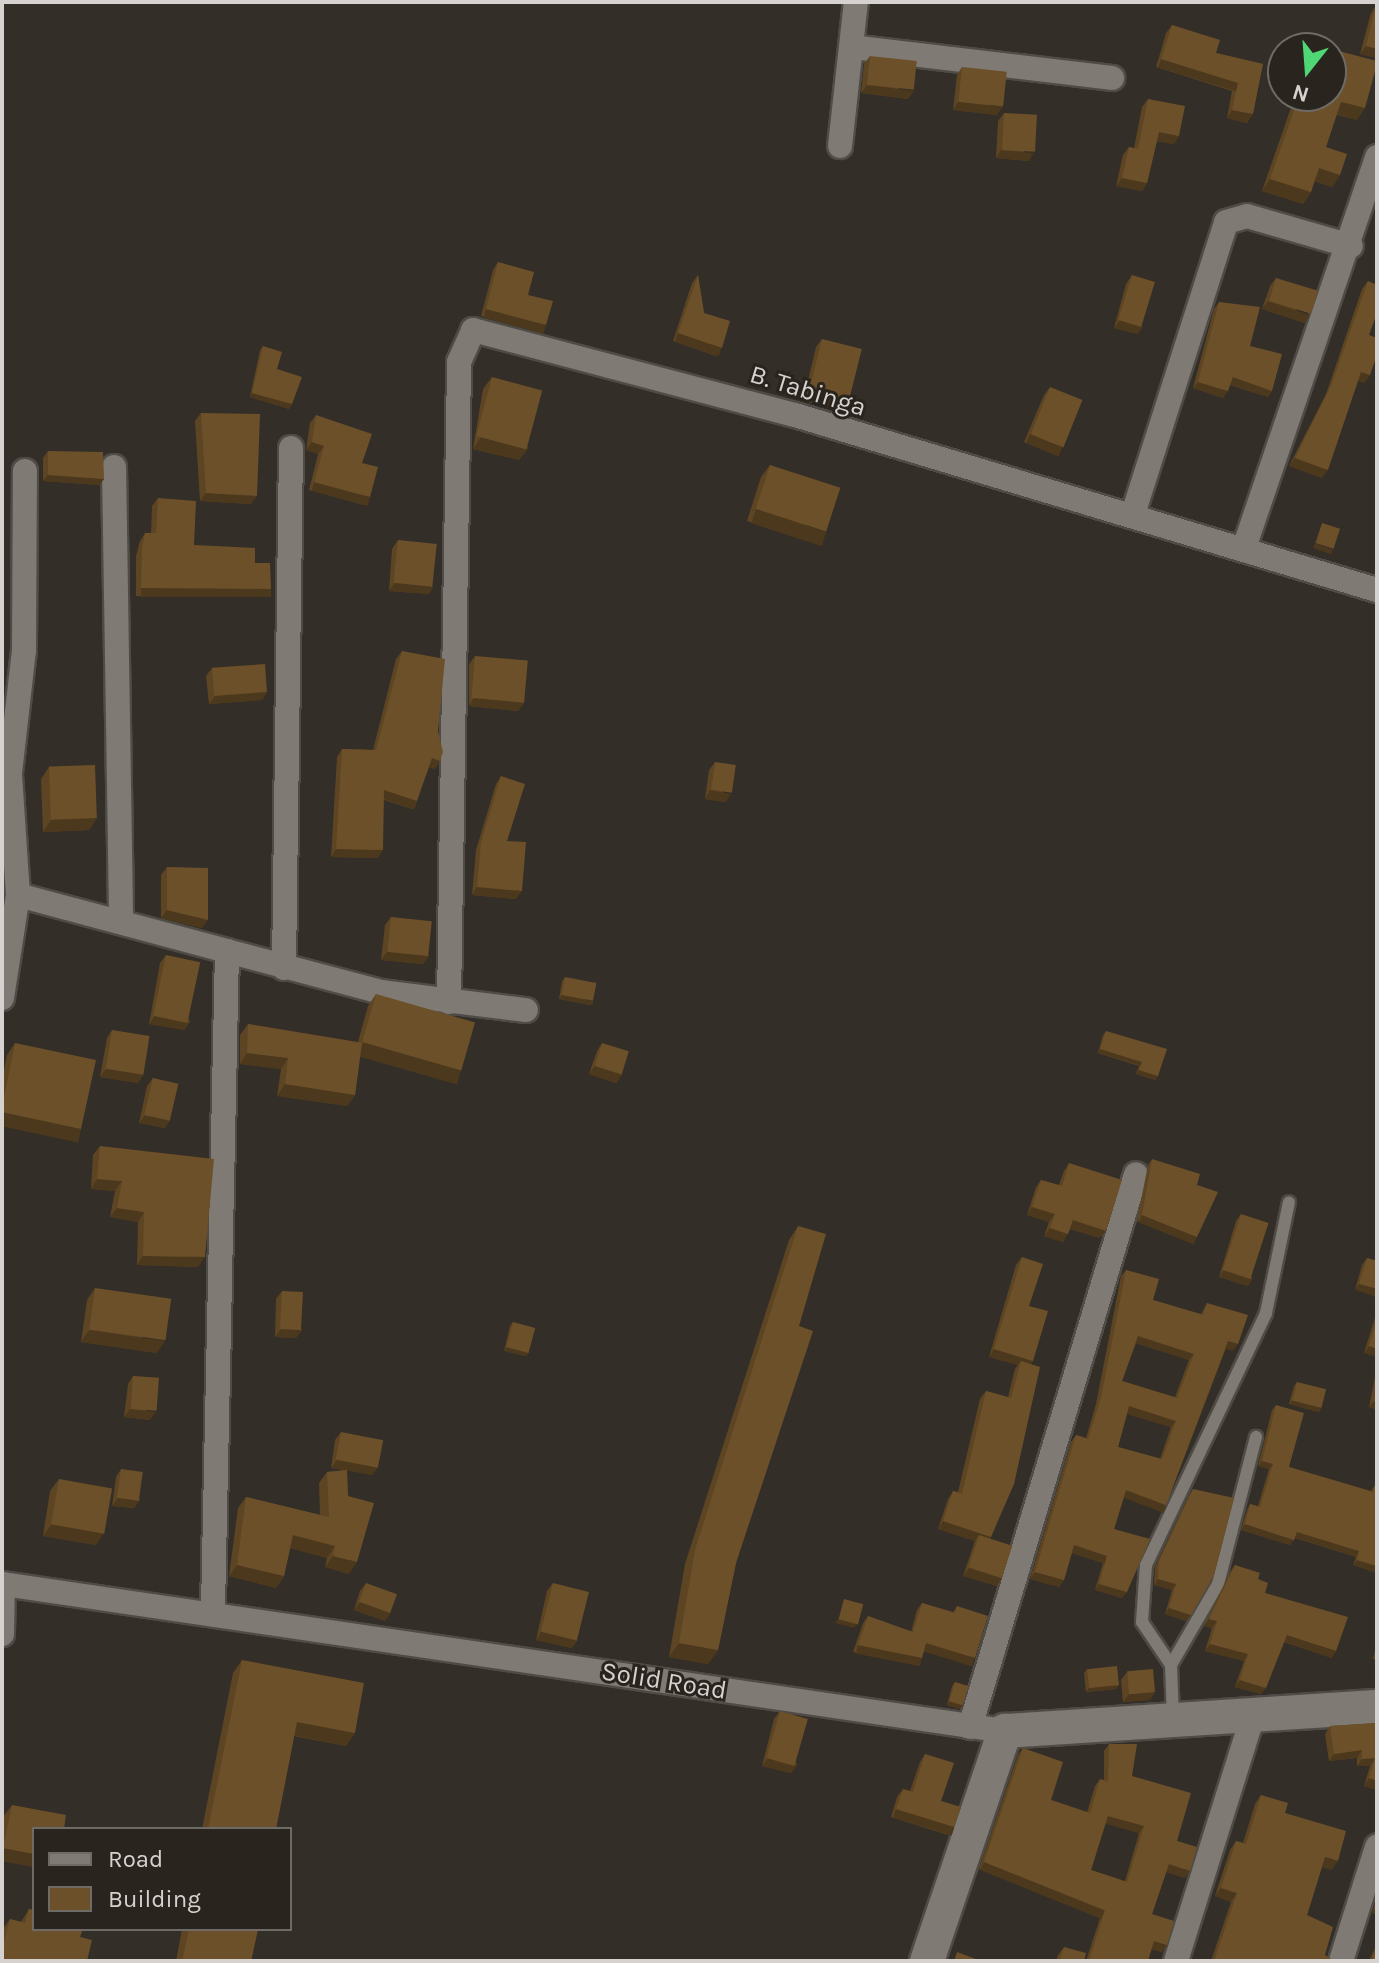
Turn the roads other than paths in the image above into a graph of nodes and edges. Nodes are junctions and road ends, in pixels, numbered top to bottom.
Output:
1 (856, 2) edge
2 (852, 47) junction
3 (1112, 78) dead end
4 (840, 146) dead end
5 (1377, 157) edge
6 (1351, 246) junction
7 (291, 448) dead end
8 (114, 467) dead end
9 (25, 471) dead end
10 (1133, 514) junction
11 (1244, 548) junction
12 (1377, 590) edge
13 (8, 813) edge
14 (18, 895) junction
15 (121, 921) junction
16 (227, 951) junction
17 (284, 968) junction
18 (2, 998) edge
19 (449, 1002) junction
20 (526, 1010) dead end
21 (1136, 1174) dead end
22 (1289, 1202) dead end
23 (1256, 1437) dead end
24 (3, 1580) edge
25 (213, 1611) junction
26 (2, 1631) edge
27 (1171, 1665) junction
28 (1377, 1707) edge
29 (1253, 1715) junction
30 (1173, 1720) junction
31 (970, 1727) junction
32 (1005, 1731) junction
33 (1377, 1847) edge
34 (927, 1961) edge
35 (1176, 1961) edge
36 (1341, 1961) edge

1 - 2 street
2 - 3 street
2 - 4 street
5 - 6 street
6 - 10 street
6 - 11 street
7 - 17 street
8 - 15 street
9 - 13 street
10 - 11 street, B. Tabinga
10 - 19 street, B. Tabinga
11 - 12 street, B. Tabinga
13 - 14 street
14 - 15 street
14 - 18 street
15 - 16 street
16 - 17 street
16 - 25 street
17 - 19 street
19 - 20 street
21 - 31 street
22 - 27 lane
23 - 27 lane
24 - 25 street, Solid Road
24 - 26 street, Solid Road
25 - 31 street, Solid Road
27 - 30 lane
28 - 29 street, Solid Road
29 - 30 street, Solid Road
29 - 35 street
30 - 32 street, Solid Road
31 - 32 street, Solid Road
32 - 34 street
33 - 36 street

